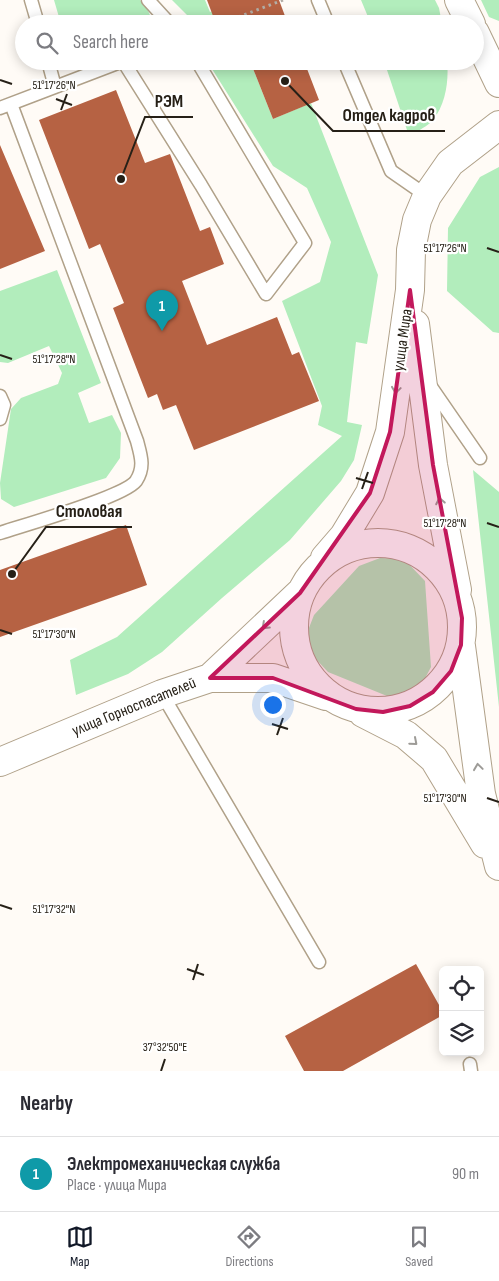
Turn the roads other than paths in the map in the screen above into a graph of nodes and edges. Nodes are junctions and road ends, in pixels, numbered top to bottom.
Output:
1 (31, 0) edge
2 (148, 0) edge
3 (318, 0) edge
4 (459, 0) edge
5 (35, 15) edge
6 (162, 15) edge
7 (324, 15) edge
8 (466, 15) edge
9 (484, 51) edge
10 (50, 70) edge
11 (99, 70) edge
12 (129, 70) edge
13 (203, 70) edge
14 (348, 70) edge
15 (499, 82) edge
16 (55, 87) junction
17 (6, 106) edge
18 (499, 125) edge
19 (427, 196) junction
20 (410, 290) junction
21 (421, 372) junction
22 (0, 396) edge
23 (0, 419) edge
24 (480, 458) dead end
25 (0, 533) edge
26 (316, 569) junction
27 (300, 593) junction
28 (462, 618) junction
29 (461, 645) junction
30 (210, 678) junction
31 (162, 694) junction
32 (330, 697) junction
33 (356, 709) junction
34 (0, 762) edge
35 (499, 866) edge
36 (319, 962) dead end

1 - 5 lane
2 - 6 lane
3 - 7 lane
4 - 8 street
9 - 15 street
10 - 16 lane
11 - 16 lane
12 - 13 lane
14 - 19 lane
16 - 17 lane
17 - 25 lane
18 - 19 street, улица Мира
19 - 20 street, улица Мира
20 - 21 street
20 -> 26 street, улица Мира
21 - 24 lane
28 -> 21 street
22 - 23 lane
26 - 27 street
26 - 28 street
27 -> 30 street
27 - 32 street
28 - 29 street
29 - 33 street
35 -> 29 street
30 - 31 street, улица Горноспасателей
30 - 32 street, улица Горноспасателей
31 - 34 street, улица Горноспасателей
31 - 36 lane
32 - 33 street
33 -> 35 street

